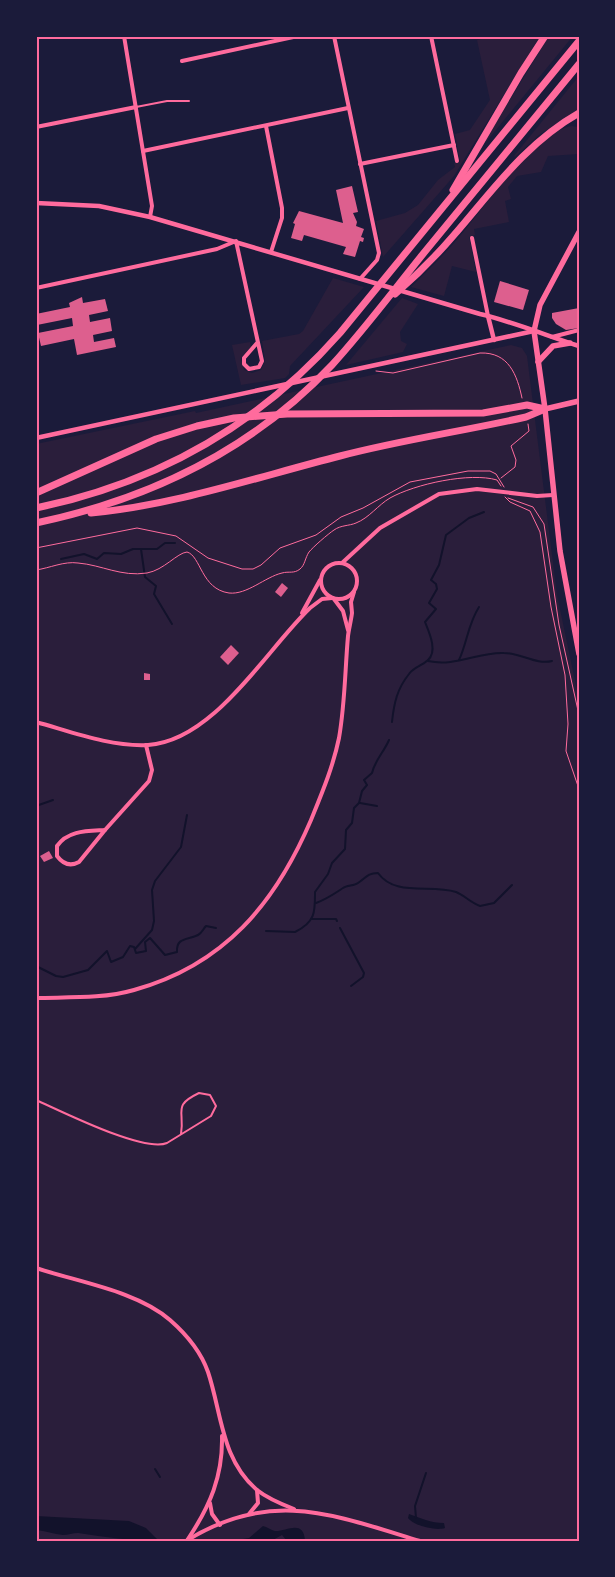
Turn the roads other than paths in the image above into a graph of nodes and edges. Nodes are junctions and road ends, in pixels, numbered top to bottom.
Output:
1 (124, 36) edge
2 (298, 36) edge
3 (334, 36) edge
4 (431, 36) edge
5 (545, 36) edge
6 (578, 42) edge
7 (182, 61) dead end
8 (578, 64) edge
9 (189, 101) dead end
10 (136, 107) junction
11 (348, 108) junction
12 (579, 113) edge
13 (564, 122) junction
14 (579, 122) edge
15 (266, 126) junction
16 (36, 128) edge
17 (454, 145) junction
18 (142, 151) junction
19 (457, 161) dead end
20 (360, 164) junction
21 (449, 200) junction
22 (36, 203) edge
23 (150, 217) junction
24 (579, 232) edge
25 (472, 238) dead end
26 (236, 241) junction
27 (271, 252) junction
28 (360, 279) junction
29 (36, 288) edge
30 (379, 308) junction
31 (488, 316) junction
32 (579, 330) edge
33 (534, 331) junction
34 (551, 337) junction
35 (494, 340) junction
36 (257, 343) junction
37 (570, 343) junction
38 (579, 346) edge
39 (538, 362) junction
40 (579, 400) edge
41 (545, 409) junction
42 (36, 438) edge
43 (36, 493) edge
44 (553, 495) junction
45 (36, 508) edge
46 (71, 515) junction
47 (36, 523) edge
48 (342, 563) junction
49 (321, 578) junction
50 (354, 592) junction
51 (333, 599) junction
52 (300, 617) junction
53 (348, 632) junction
54 (579, 654) edge
55 (36, 722) edge
56 (146, 745) junction
57 (105, 830) junction
58 (36, 998) edge
59 (36, 1100) edge
60 (181, 1134) junction
61 (36, 1268) edge
62 (222, 1432) junction
63 (257, 1490) junction
64 (210, 1503) junction
65 (294, 1509) junction
66 (248, 1515) junction
67 (220, 1525) junction
68 (187, 1540) edge
69 (420, 1541) edge

1 - 10 street
2 - 7 street
3 - 11 street
4 - 17 street
5 - 21 highway
6 - 21 highway
8 - 30 highway
9 - 10 lane
10 - 16 street
10 - 18 street
11 - 15 street
11 - 20 street
12 - 13 highway
13 - 14 highway
13 - 30 highway
15 - 18 street
15 - 27 street
17 - 19 street
17 - 20 street
18 - 23 street
20 - 28 street
21 - 45 highway
22 - 23 street
23 - 26 street
24 - 33 main road
25 - 31 street
26 - 27 street
26 - 29 street
26 - 36 street
27 - 28 street
28 - 31 street
30 - 46 highway
31 - 33 street
31 - 35 street
32 - 34 street
33 - 34 street
33 - 35 street
33 - 39 main road
34 - 37 street
35 - 42 street
36 - 36 street
37 - 38 street
37 - 39 main road
39 - 41 main road
40 - 41 main road
41 - 43 highway
41 - 44 main road
41 - 46 highway
44 - 48 street
44 - 54 main road
46 - 47 highway
48 - 49 street
48 - 50 street
49 - 51 street
49 - 52 street
50 - 51 street
50 - 53 street
51 - 52 street
51 - 53 street
52 - 56 street
53 - 58 street
55 - 56 street
56 - 57 street
57 - 57 street
59 - 60 lane
60 - 60 lane
61 - 62 street
62 - 63 street
62 - 64 street
63 - 65 street
63 - 66 street
64 - 67 street
64 - 68 street
65 - 66 street
65 - 69 street
66 - 67 street
67 - 68 street

